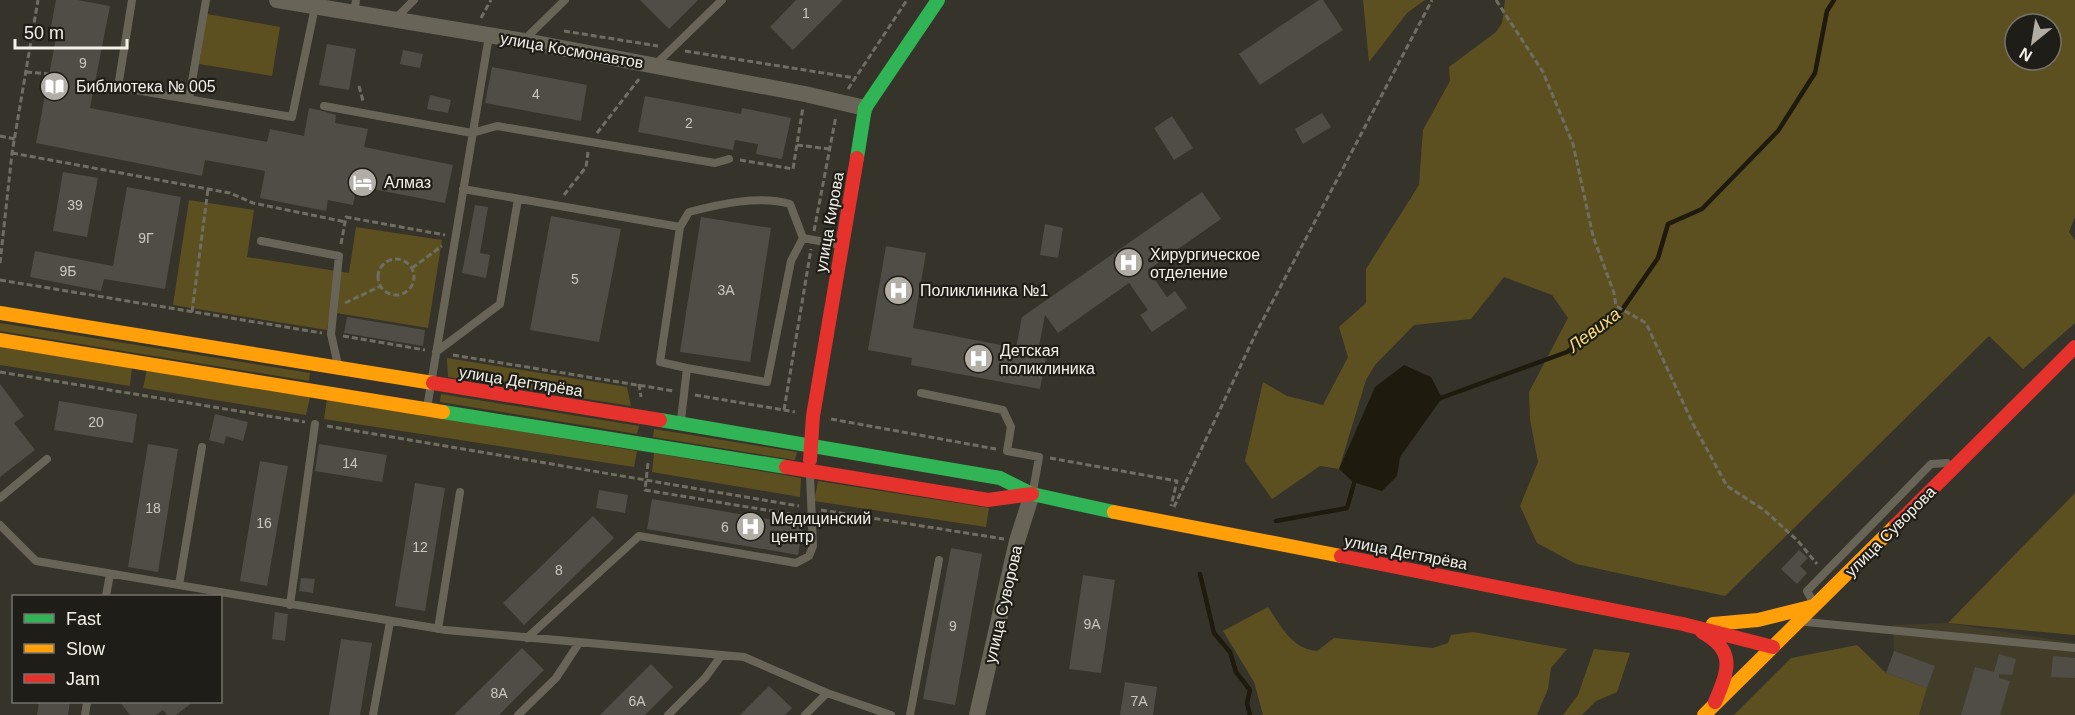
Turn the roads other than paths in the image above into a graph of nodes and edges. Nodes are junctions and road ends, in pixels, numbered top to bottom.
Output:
1 (132, 0) edge
2 (206, 0) edge
3 (277, 0) edge
4 (414, 0) edge
5 (565, 0) edge
6 (722, 0) edge
7 (938, 0) edge
8 (315, 7) junction
9 (355, 7) edge
10 (394, 20) junction
11 (491, 28) junction
12 (524, 40) junction
13 (655, 65) junction
14 (189, 99) junction
15 (324, 106) dead end
16 (866, 108) junction
17 (472, 133) junction
18 (729, 159) dead end
19 (463, 189) junction
20 (518, 199) junction
21 (680, 227) junction
22 (808, 238) junction
23 (261, 241) dead end
24 (842, 245) junction
25 (0, 313) edge
26 (0, 340) edge
27 (2075, 347) edge
28 (436, 352) junction
29 (687, 368) junction
30 (338, 369) junction
31 (431, 383) junction
32 (921, 393) dead end
33 (427, 408) junction
34 (680, 423) junction
35 (315, 424) road end
36 (809, 444) junction
37 (202, 447) dead end
38 (47, 459) dead end
39 (1959, 462) junction
40 (810, 471) junction
41 (460, 492) dead end
42 (1032, 494) junction
43 (0, 498) edge
44 (0, 525) edge
45 (939, 560) dead end
46 (110, 574) junction
47 (179, 585) junction
48 (106, 595) edge
49 (290, 604) junction
50 (1815, 605) junction
51 (390, 622) junction
52 (1800, 622) junction
53 (1683, 624) junction
54 (438, 629) junction
55 (527, 638) junction
56 (579, 643) junction
57 (1773, 647) junction
58 (2075, 648) edge
59 (721, 656) junction
60 (827, 693) junction
61 (863, 711) edge
62 (1708, 711) edge
63 (374, 715) edge
64 (519, 715) edge
65 (668, 715) edge
66 (805, 715) edge
67 (891, 715) edge
68 (910, 715) edge
69 (977, 715) edge

1 - 14 lane
2 - 14 lane
3 - 8 street, улица Космонавтов
4 - 10 lane
5 - 12 lane
6 - 13 lane
7 - 16 main road, улица Кирова
8 - 9 street, улица Космонавтов
8 - 14 lane
9 - 10 street, улица Космонавтов
10 - 11 street, улица Космонавтов
11 - 12 street, улица Космонавтов
11 - 17 lane
12 - 13 street, улица Космонавтов
13 - 16 street, улица Космонавтов
15 - 17 lane
16 - 24 main road, улица Кирова
17 - 18 lane
17 - 19 lane
19 - 20 lane
19 - 28 lane
20 - 21 lane
20 - 28 lane
21 - 22 lane
21 - 29 lane
22 - 24 lane
22 - 29 lane
23 - 30 lane
24 - 36 main road, улица Кирова
25 - 30 main road, улица Дегтярёва
26 - 33 main road, улица Дегтярёва
27 - 39 main road, улица Суворова
28 - 31 lane
29 - 34 lane
30 - 31 main road, улица Дегтярёва
31 - 33 lane
31 - 34 main road, улица Дегтярёва
32 - 42 lane
33 - 40 main road, улица Дегтярёва
34 - 36 main road, улица Дегтярёва
35 - 49 lane
36 - 40 main road, улица Кирова
36 - 42 main road, улица Дегтярёва
37 - 47 lane
38 - 43 lane
39 - 50 main road, улица Суворова
39 - 50 lane
40 - 42 main road, улица Дегтярёва
40 - 55 lane
41 - 54 lane
42 - 53 main road, улица Дегтярёва
42 - 69 street, улица Суворова
44 - 46 lane
45 - 68 lane
46 - 47 lane
46 - 48 lane
47 - 49 lane
49 - 51 lane
50 - 52 main road, улица Суворова
50 - 53 main road
51 - 54 lane
51 - 63 lane
52 - 57 main road, улица Суворова
52 - 58 lane
53 - 57 main road, улица Дегтярёва
53 - 62 main road
54 - 55 lane
55 - 56 lane
56 - 59 lane
56 - 64 lane
57 - 62 main road, улица Суворова
59 - 60 lane
59 - 65 lane
60 - 61 lane
60 - 66 lane
61 - 67 lane

